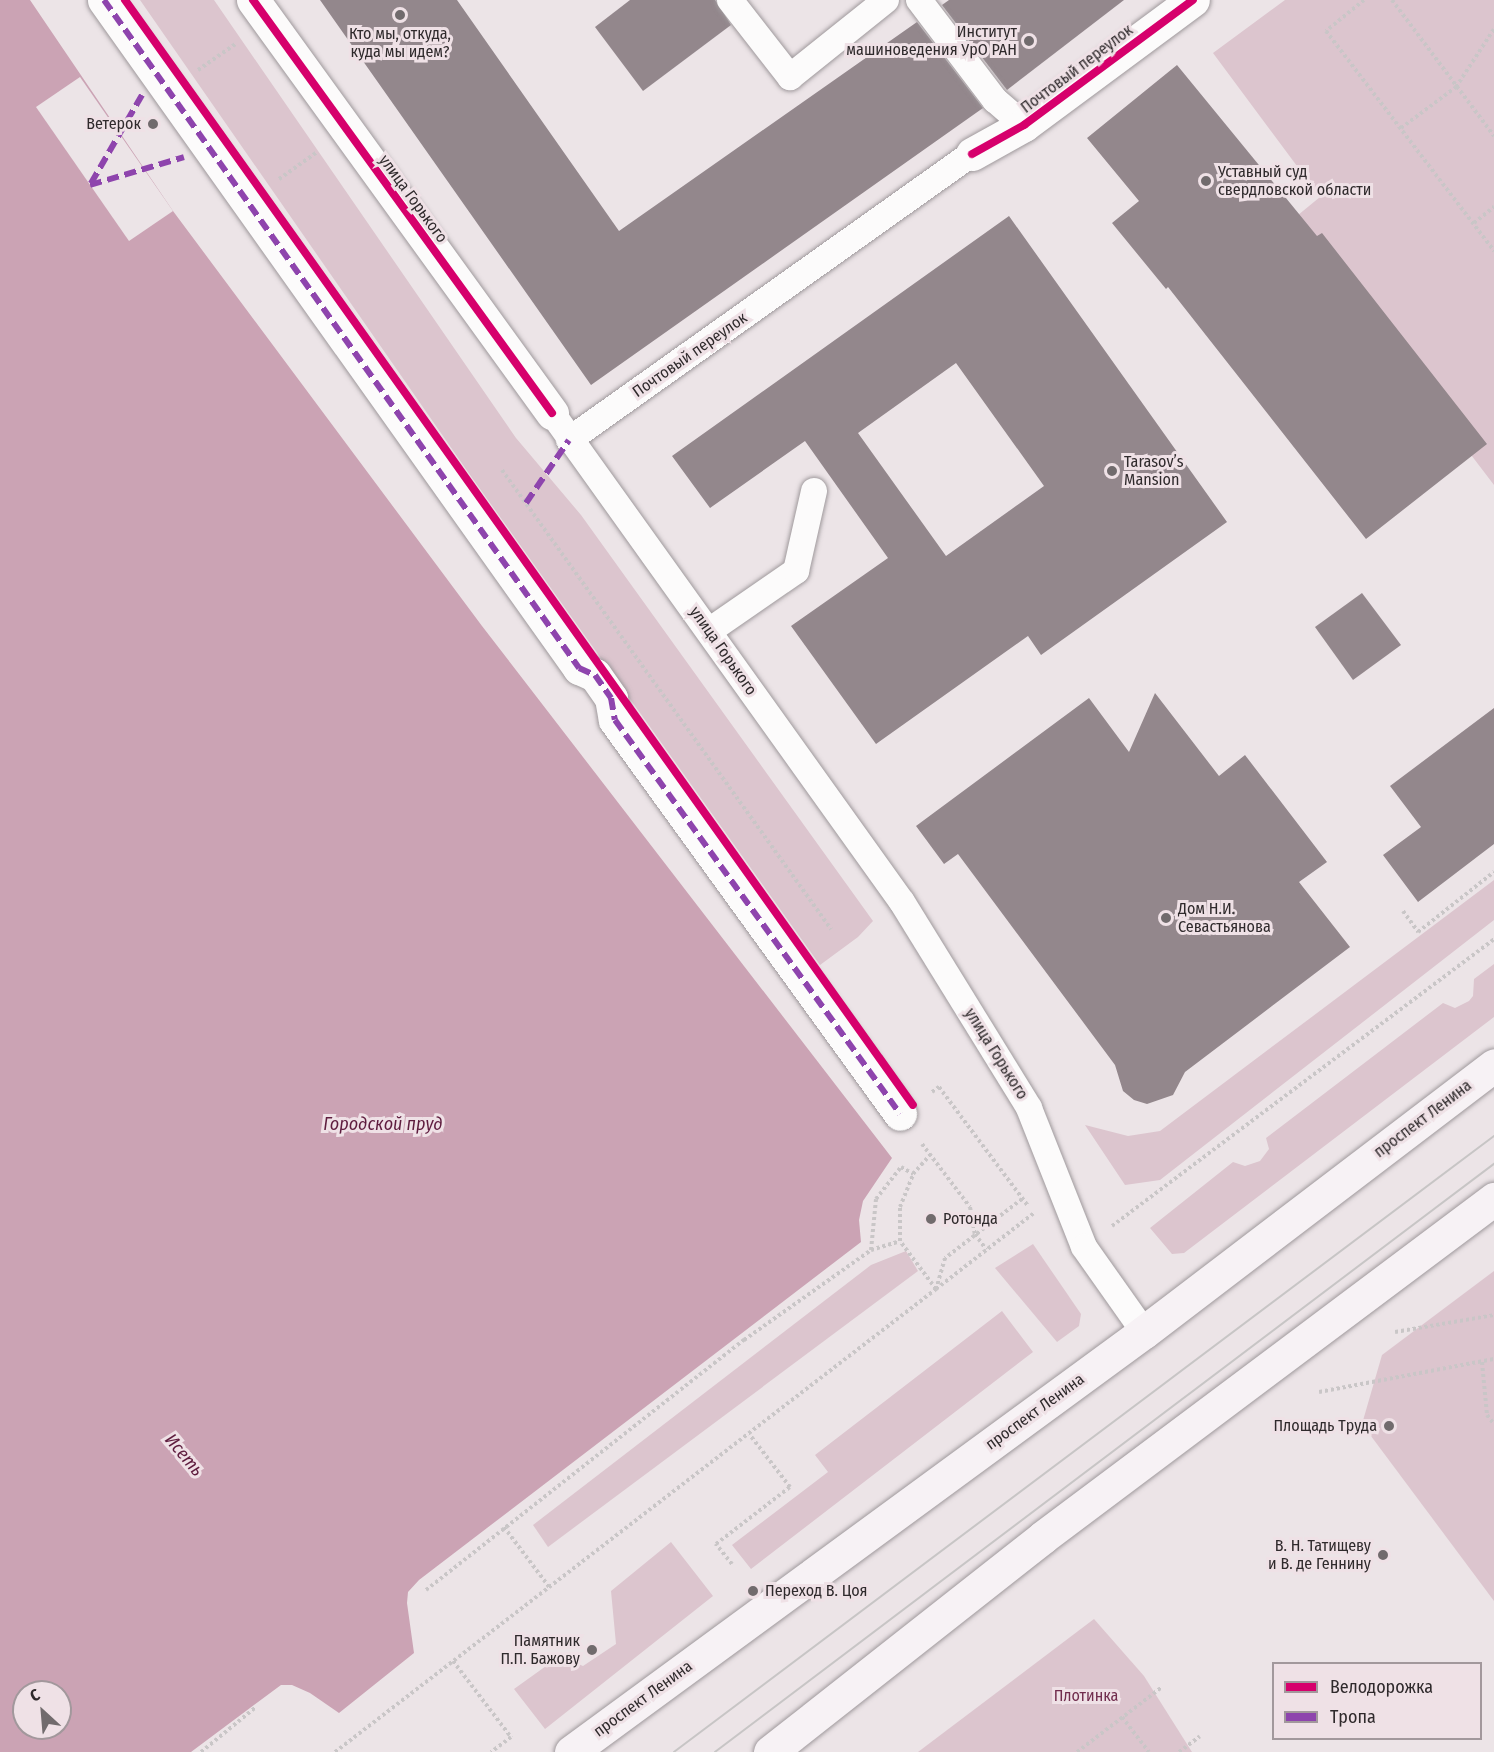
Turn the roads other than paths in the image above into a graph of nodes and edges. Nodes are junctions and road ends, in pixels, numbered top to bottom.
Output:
1 (104, 0) edge
2 (730, 0) edge
3 (886, 0) edge
4 (919, 0) edge
5 (1193, 0) edge
6 (261, 11) edge
7 (1024, 126) junction
8 (972, 154) joint
9 (552, 413) joint
10 (569, 440) junction
11 (814, 491) dead end
12 (709, 631) junction
13 (1494, 1065) edge
14 (900, 1114) dead end
15 (1494, 1199) edge
16 (1144, 1332) junction
17 (571, 1752) edge
18 (770, 1752) edge

1 - 14 street
2 - 3 lane
4 - 7 lane
5 - 7 street, Почтовый переулок
6 - 9 street, улица Горького
7 - 8 street, Почтовый переулок
8 - 10 lane, Почтовый переулок
9 - 10 lane, улица Горького
10 - 12 lane, улица Горького
11 - 12 lane
12 - 16 lane, улица Горького
13 - 16 main road, проспект Ленина
15 - 18 main road
16 - 17 main road, проспект Ленина

